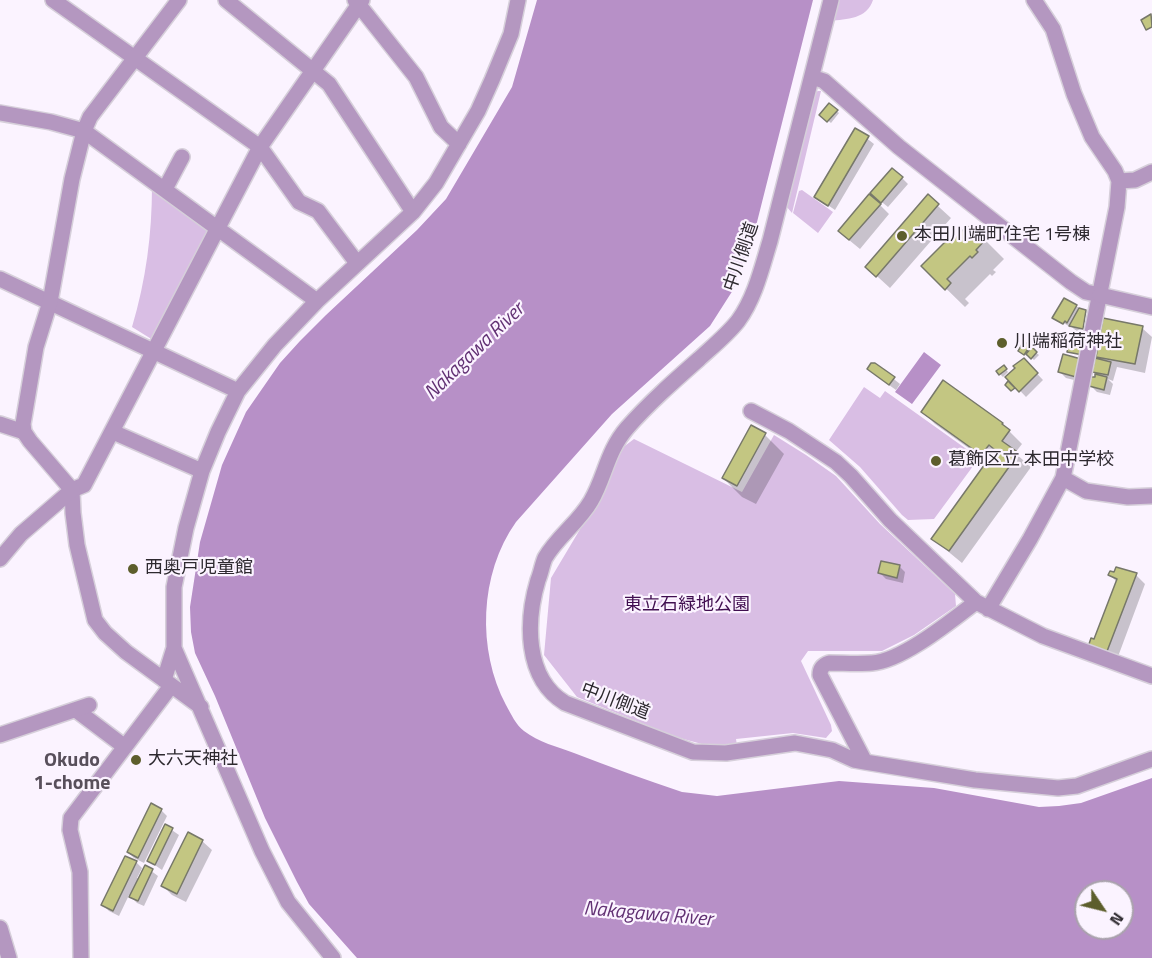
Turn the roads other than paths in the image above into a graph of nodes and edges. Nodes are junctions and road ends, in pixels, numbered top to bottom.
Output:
1 (52, 0) edge
2 (179, 0) edge
3 (226, 0) edge
4 (518, 0) edge
5 (831, 0) edge
6 (1034, 0) edge
7 (358, 1) edge
8 (134, 58) junction
9 (314, 70) junction
10 (812, 77) junction
11 (0, 113) edge
12 (84, 131) junction
13 (459, 144) junction
14 (260, 147) junction
15 (182, 157) dead end
16 (1152, 172) edge
17 (1119, 181) junction
18 (165, 189) junction
19 (413, 212) junction
20 (218, 227) junction
21 (357, 263) junction
22 (0, 279) edge
23 (1100, 296) junction
24 (317, 301) junction
25 (50, 302) junction
26 (1152, 307) edge
27 (154, 351) junction
28 (238, 391) junction
29 (751, 411) dead end
30 (0, 424) edge
31 (24, 432) junction
32 (113, 432) junction
33 (202, 471) junction
34 (1063, 478) junction
35 (72, 490) junction
36 (1152, 496) edge
37 (0, 559) edge
38 (982, 605) junction
39 (174, 648) junction
40 (1152, 676) edge
41 (168, 683) junction
42 (201, 707) junction
43 (843, 722) junction
44 (0, 735) edge
45 (125, 747) junction
46 (832, 750) junction
47 (1152, 759) edge
48 (865, 762) junction
49 (0, 928) edge
50 (9, 958) edge
51 (81, 958) edge
52 (333, 958) edge

1 - 8 street
2 - 8 street
3 - 9 street
4 - 13 street
5 - 10 street, 中川側道
6 - 17 street
7 - 9 street
7 - 13 street
8 - 12 street
8 - 14 street
9 - 14 street
9 - 19 street
10 - 23 street
10 - 46 street, 中川側道
11 - 12 street
12 - 18 street
12 - 25 street
13 - 19 street
14 - 20 street
14 - 21 street
15 - 18 street
16 - 17 street
17 - 23 street
18 - 20 street
19 - 21 street
20 - 24 street
20 - 27 street
21 - 24 street
22 - 25 street
23 - 26 street
23 - 34 street
24 - 28 street
25 - 27 street
25 - 31 street
27 - 28 street
27 - 32 street
28 - 33 street
29 - 38 street
30 - 31 street
31 - 35 street
32 - 33 street
32 - 35 street
33 - 39 street
34 - 36 street
34 - 38 street
35 - 37 street
35 - 41 street
38 - 40 street
38 - 43 street
39 - 41 street
39 - 42 street
41 - 42 street
41 - 45 street
42 - 52 street
43 - 46 street
43 - 48 street
44 - 45 street
45 - 51 street
46 - 48 street, 中川側道
47 - 48 street, 中川側道
49 - 50 street

